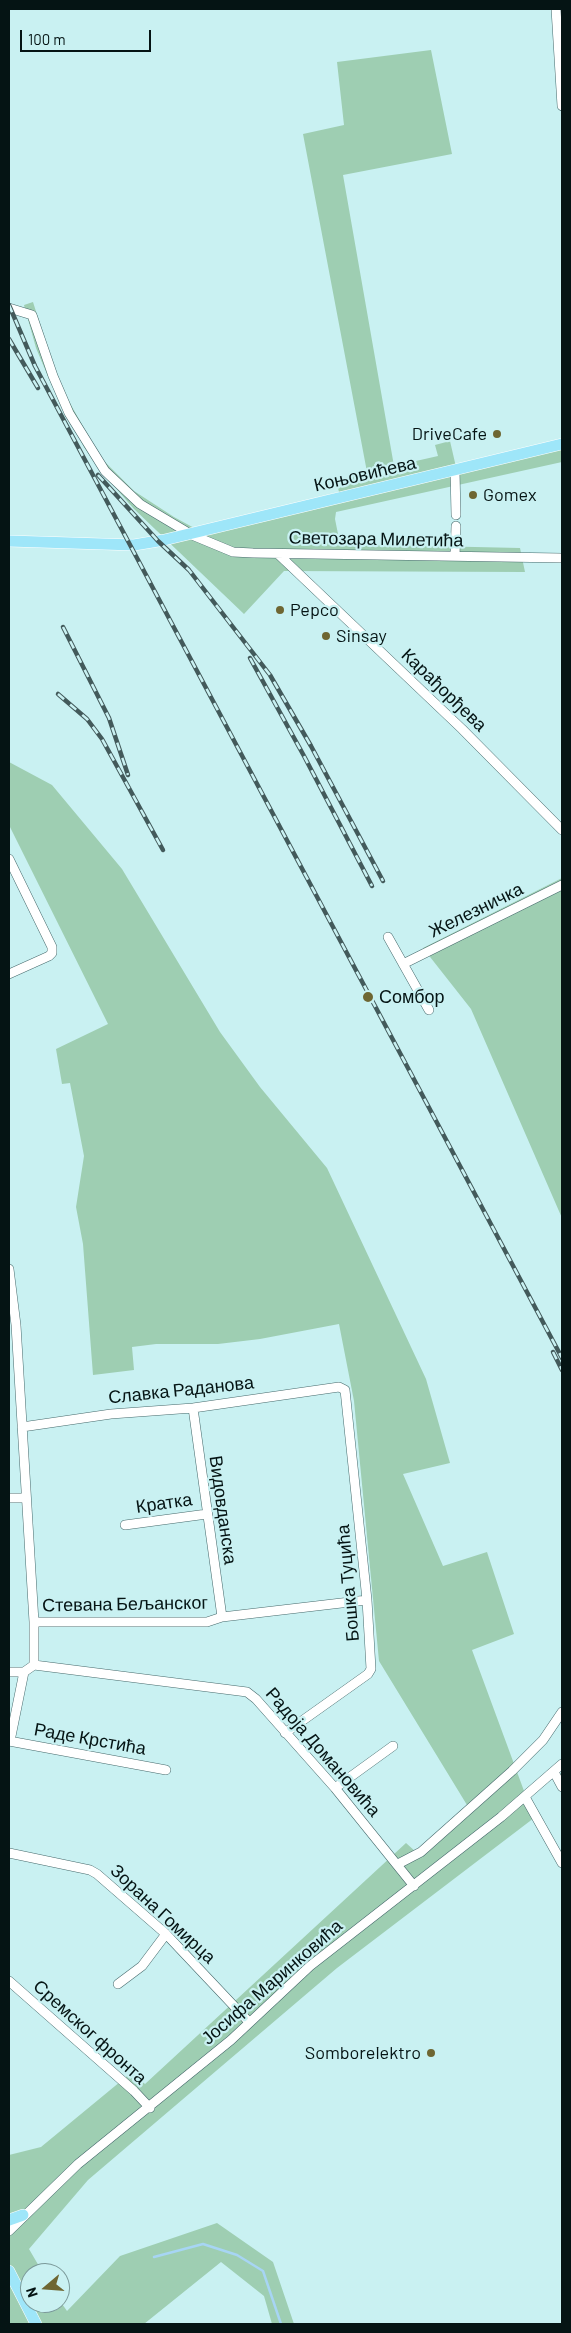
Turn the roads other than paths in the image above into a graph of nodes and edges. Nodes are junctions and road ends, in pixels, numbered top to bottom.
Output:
1 (556, 9) edge
2 (562, 10) edge
3 (562, 106) edge
4 (9, 308) edge
5 (562, 444) edge
6 (455, 471) junction
7 (456, 515) dead end
8 (456, 526) dead end
9 (192, 535) junction
10 (9, 541) edge
11 (278, 554) junction
12 (456, 556) junction
13 (562, 558) edge
14 (562, 830) edge
15 (9, 859) edge
16 (562, 886) edge
17 (388, 937) dead end
18 (403, 964) junction
19 (9, 974) edge
20 (429, 1010) dead end
21 (9, 1269) edge
22 (342, 1388) joint
23 (193, 1408) junction
24 (22, 1427) junction
25 (9, 1498) edge
26 (25, 1498) junction
27 (207, 1514) junction
28 (124, 1525) dead end
29 (367, 1600) junction
30 (222, 1617) junction
31 (34, 1622) junction
32 (34, 1665) junction
33 (9, 1672) edge
34 (24, 1672) junction
35 (562, 1712) edge
36 (285, 1733) junction
37 (9, 1741) edge
38 (392, 1746) dead end
39 (562, 1764) edge
40 (166, 1770) dead end
41 (554, 1772) junction
42 (562, 1787) edge
43 (335, 1788) junction
44 (525, 1797) junction
45 (9, 1852) edge
46 (562, 1863) edge
47 (398, 1864) junction
48 (414, 1886) junction
49 (166, 1934) junction
50 (9, 1981) edge
51 (118, 1984) dead end
52 (249, 2022) junction
53 (150, 2108) junction
54 (23, 2215) junction
55 (9, 2220) edge
56 (9, 2230) edge
57 (9, 2273) edge
58 (36, 2324) edge

1 - 2 street
1 - 3 street
4 - 9 street, Светозара Милетића
5 - 6 main road, Коњовићева
6 - 7 street
6 - 9 main road, Коњовићева
8 - 12 street
9 - 10 main road, Коњовићева
9 - 11 street, Светозара Милетића
11 - 12 street, Светозара Милетића
11 - 14 street, Карађорђева
12 - 13 street, Светозара Милетића
15 - 19 street
16 - 18 street, Железничка
17 - 18 street
18 - 20 street
21 - 24 street
22 - 23 street, Славка Раданова
22 - 29 street, Бошка Туцића
23 - 24 street, Славка Раданова
23 - 27 street, Видовданска
24 - 26 street
25 - 26 street
26 - 31 street
27 - 28 street, Кратка
27 - 30 street, Видовданска
29 - 30 street, Стевана Бељанског
29 - 36 street, Бошка Туцића
30 - 31 street, Стевана Бељанског
31 - 32 street
32 - 34 street
32 - 36 street, Радоја Домановића
33 - 34 street
34 - 37 street
35 - 47 street
36 - 43 street, Радоја Домановића
37 - 40 street, Раде Крстића
38 - 43 street
39 - 41 street, Јосифа Маринковића
41 - 42 street
41 - 44 street, Јосифа Маринковића
43 - 47 street, Радоја Домановића
44 - 46 street
44 - 48 street, Јосифа Маринковића
45 - 49 street, Зорана Гомирца
47 - 48 street, Радоја Домановића
48 - 52 street, Јосифа Маринковића
49 - 51 street
49 - 52 street, Зорана Гомирца
50 - 53 street, Сремског фронта
52 - 53 street, Јосифа Маринковића
53 - 54 street, Јосифа Маринковића
54 - 55 main road
54 - 56 street, Јосифа Маринковића
57 - 58 main road

